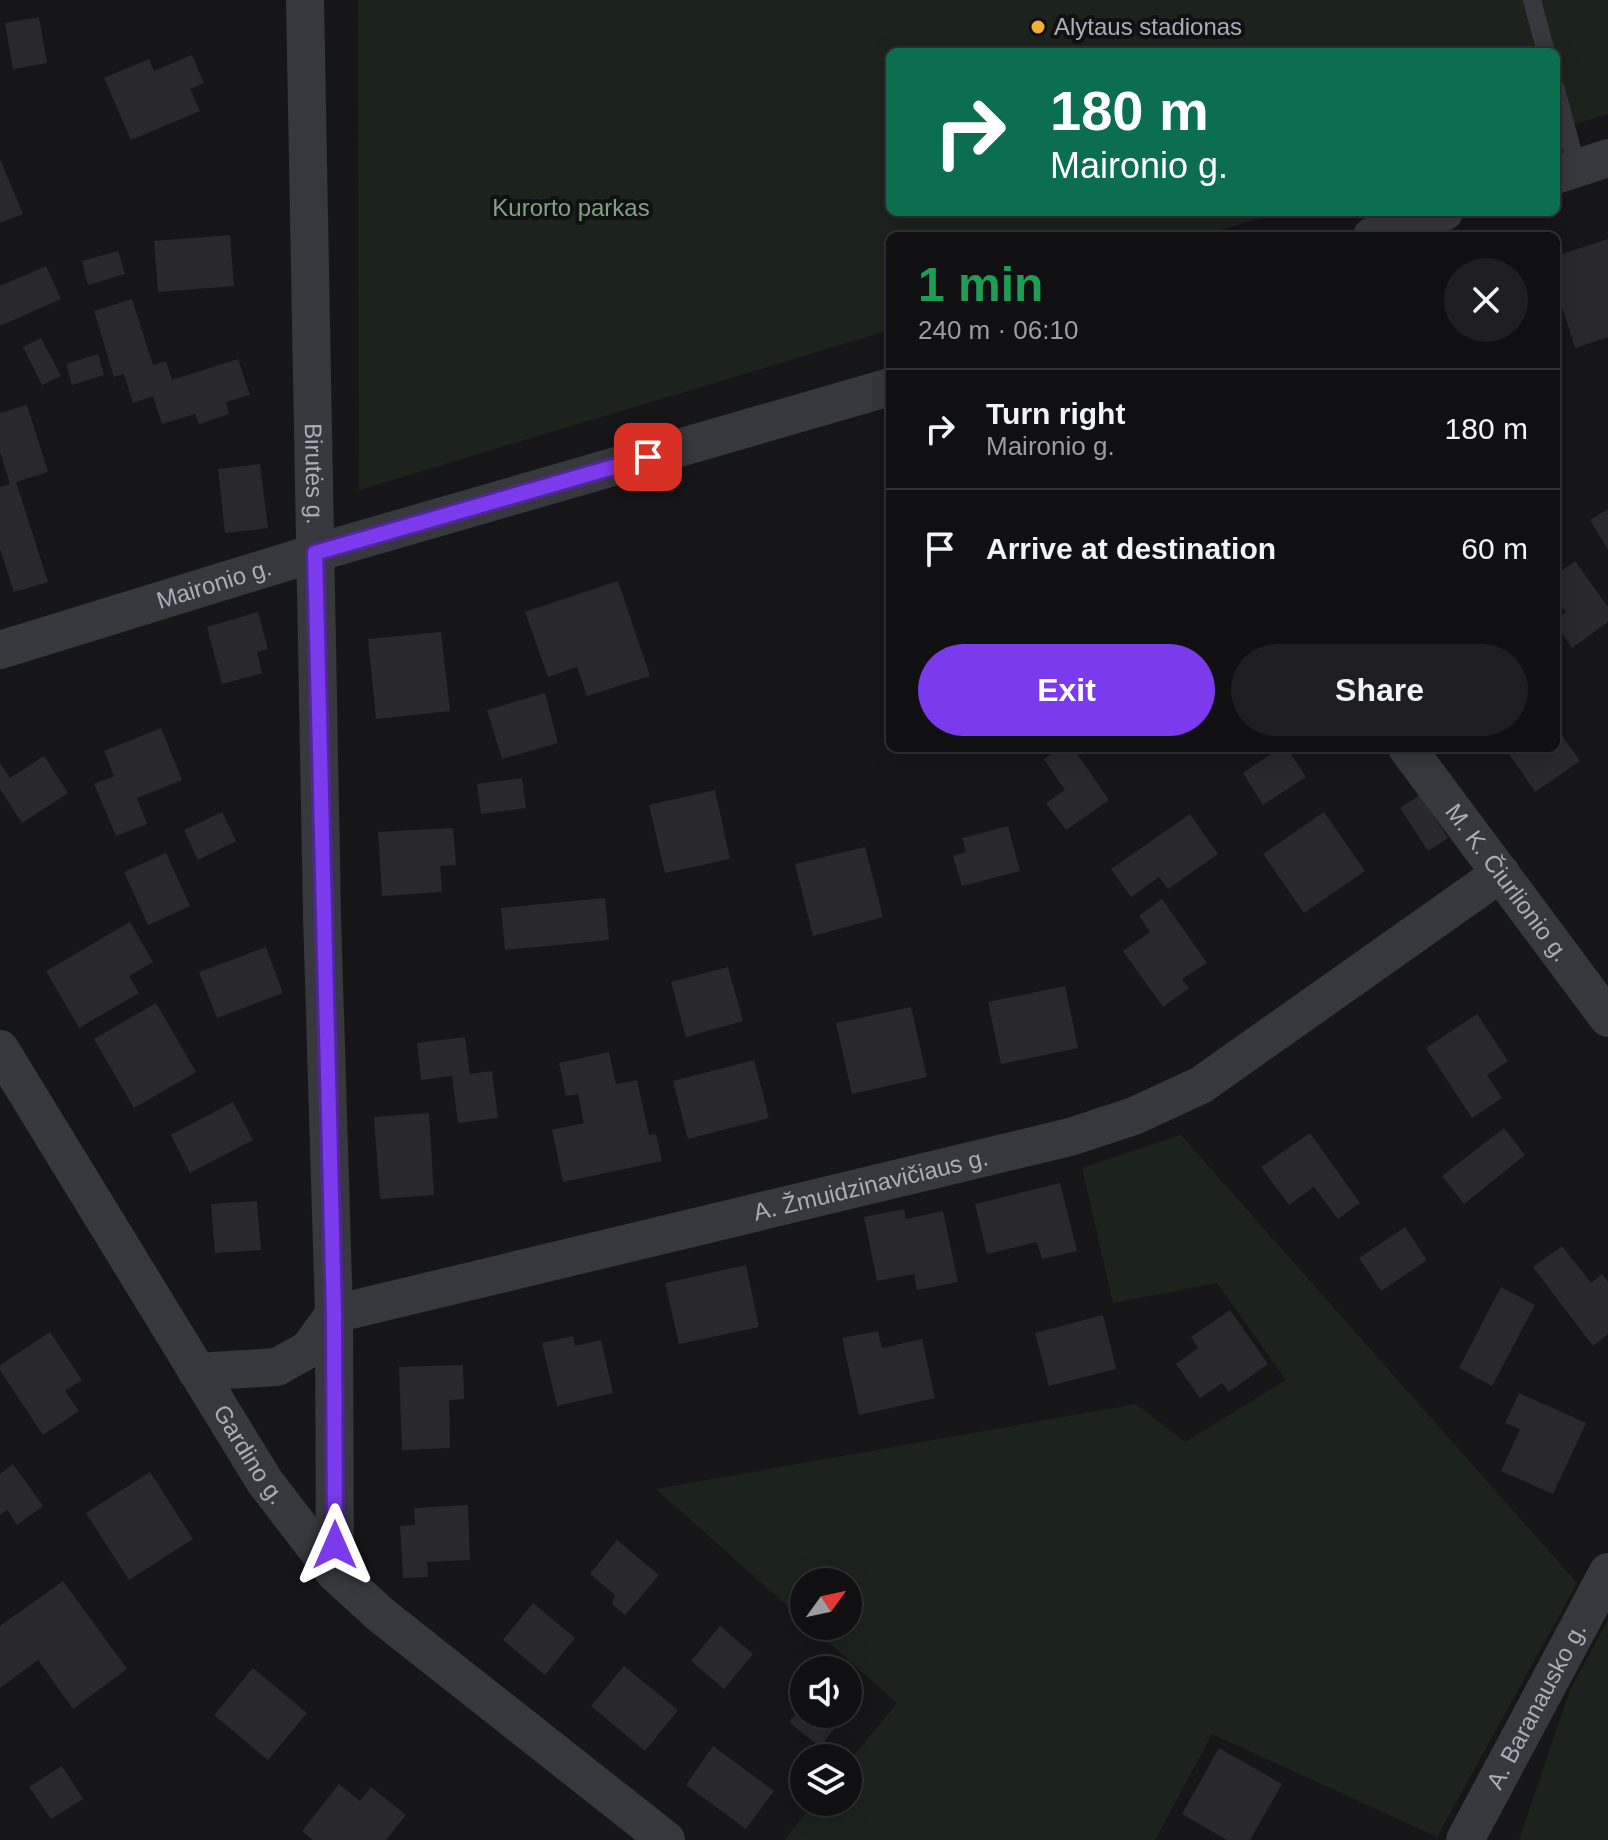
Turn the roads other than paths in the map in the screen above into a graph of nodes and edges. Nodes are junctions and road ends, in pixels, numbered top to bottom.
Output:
1 (305, 0) edge
2 (1532, 0) edge
3 (1545, 48) edge
4 (1560, 102) edge
5 (1580, 167) edge
6 (1432, 216) edge
7 (1384, 232) edge
8 (886, 388) edge
9 (315, 553) junction
10 (0, 650) edge
11 (1410, 752) edge
12 (1501, 873) junction
13 (1608, 1018) edge
14 (0, 1049) edge
15 (334, 1314) junction
16 (197, 1372) junction
17 (1608, 1572) edge
18 (335, 1573) junction
19 (666, 1840) edge
20 (1465, 1840) edge

1 - 9 street, Birutės g.
2 - 3 lane
4 - 5 lane
6 - 7 street
8 - 9 street, Maironio g.
9 - 10 street, Maironio g.
9 - 15 street, Birutės g.
11 - 12 street, M. K. Čiurlionio g.
12 - 13 street, M. K. Čiurlionio g.
12 - 15 street, A. Žmuidzinavičiaus g.
14 - 16 street, Gardino g.
15 - 16 street
15 - 18 street, Birutės g.
16 - 18 street, Gardino g.
17 - 20 street, A. Baranausko g.
18 - 19 street, Gardino g.

